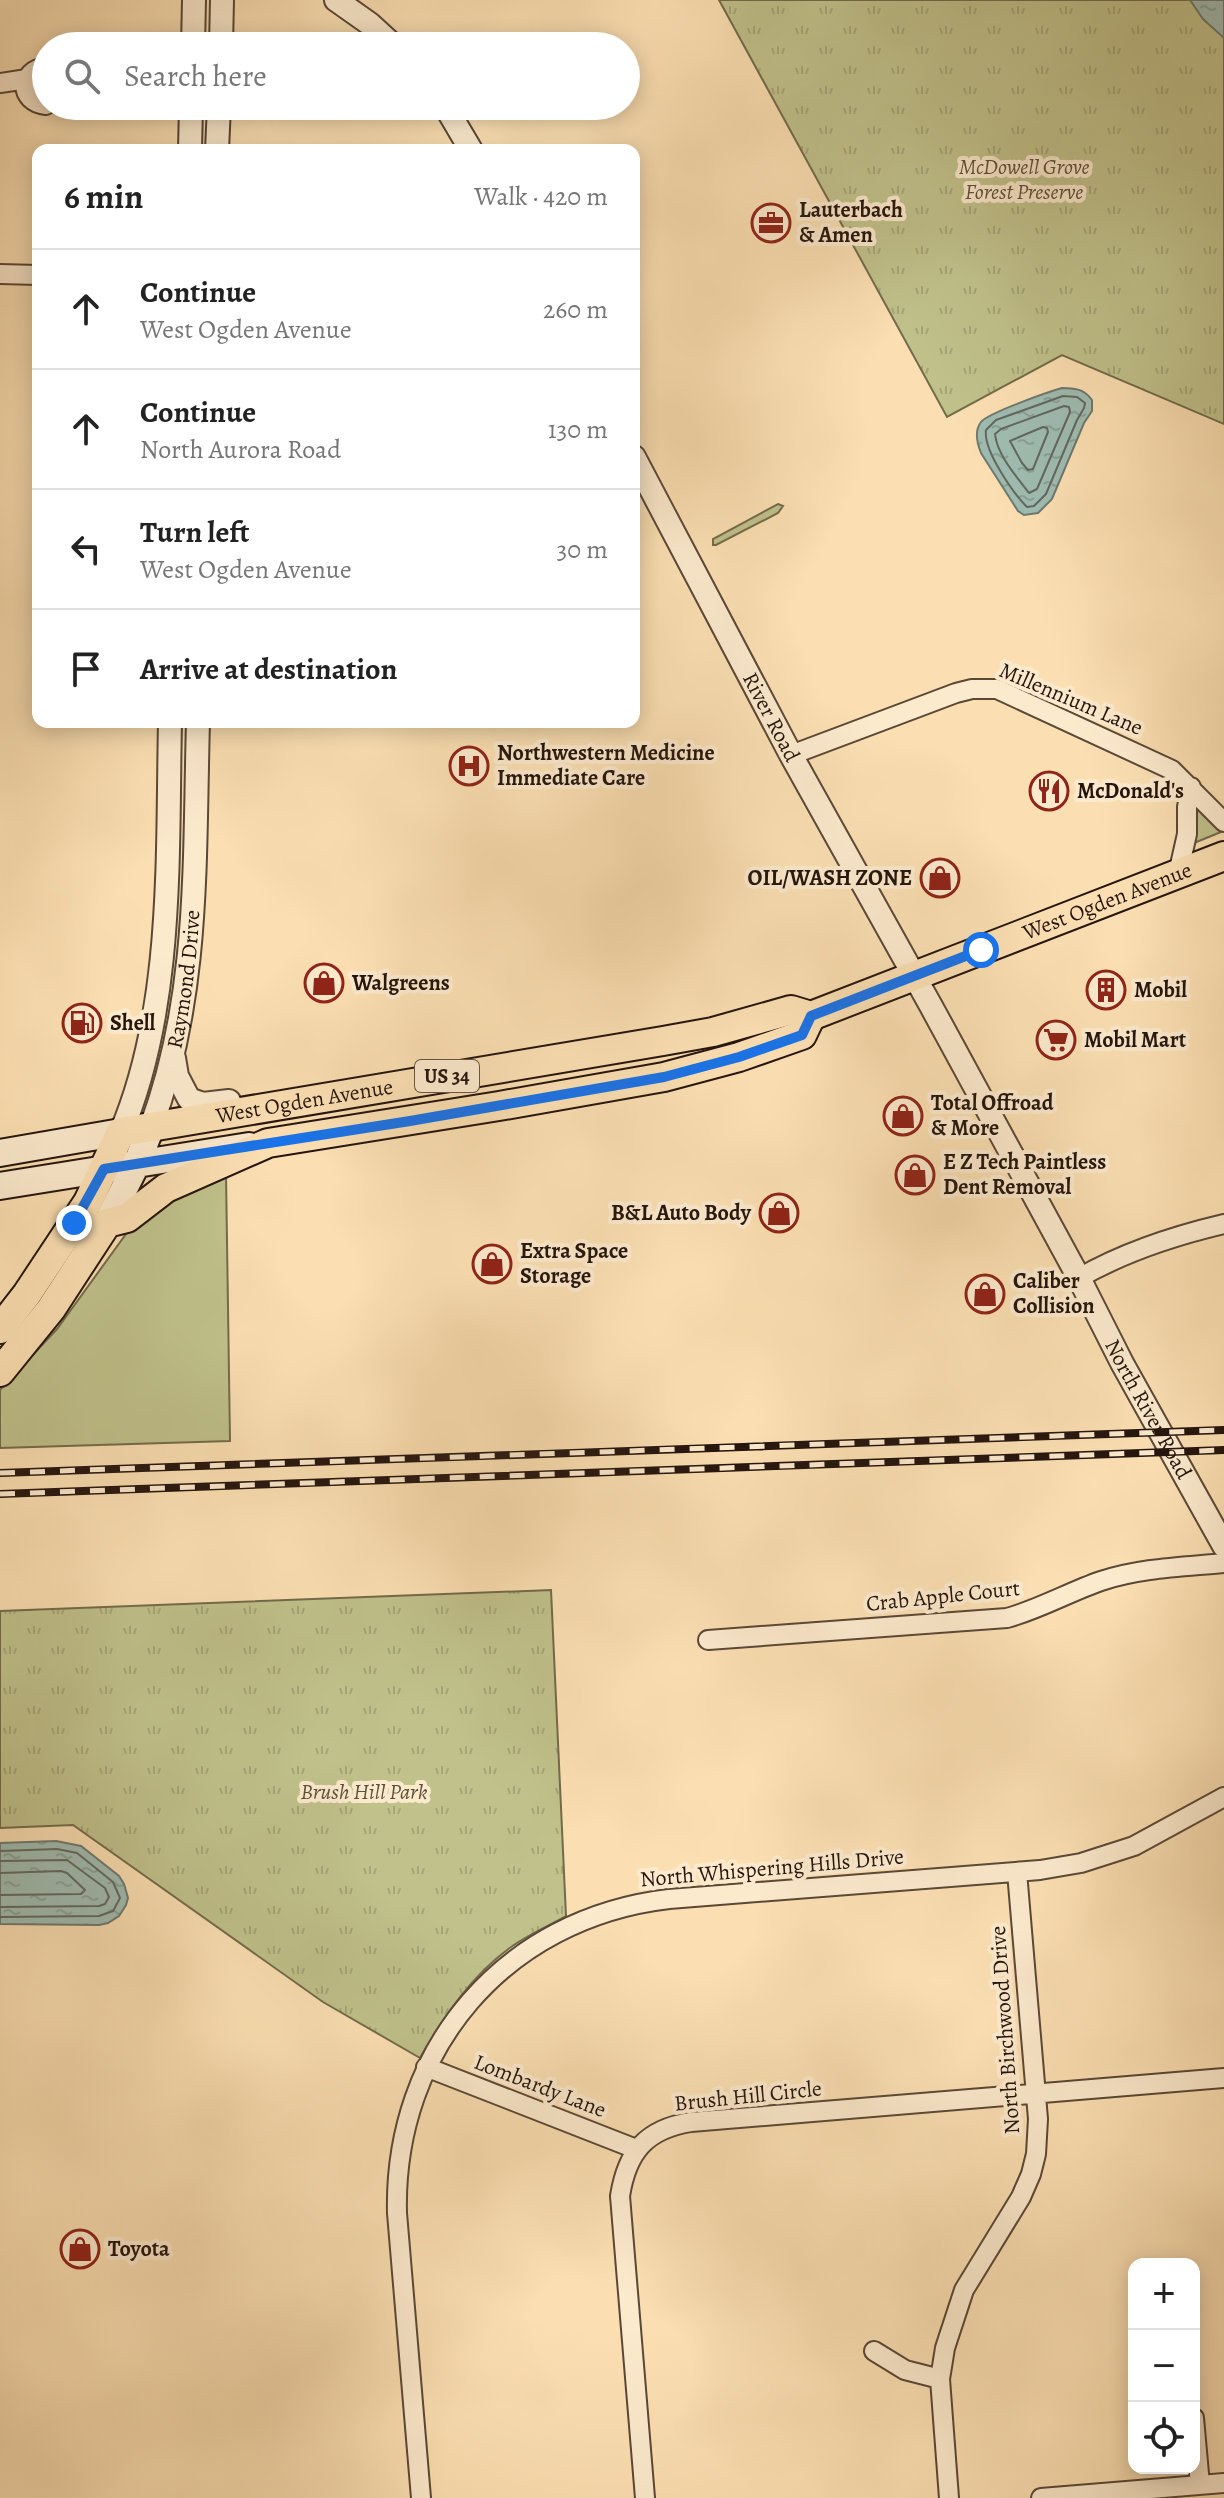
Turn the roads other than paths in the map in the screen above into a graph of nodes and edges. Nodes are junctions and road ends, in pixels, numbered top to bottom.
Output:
1 (194, 0) edge
2 (222, 0) edge
3 (336, 0) edge
4 (193, 32) edge
5 (221, 32) edge
6 (379, 32) edge
7 (32, 73) edge
8 (27, 79) junction
9 (0, 83) edge
10 (32, 101) edge
11 (191, 120) edge
12 (218, 120) edge
13 (453, 120) edge
14 (190, 144) edge
15 (217, 144) edge
16 (467, 144) edge
17 (0, 274) edge
18 (32, 275) edge
19 (640, 468) edge
20 (170, 728) edge
21 (198, 728) edge
22 (791, 755) junction
23 (1191, 787) junction
24 (1224, 822) edge
25 (1224, 856) edge
26 (1178, 874) junction
27 (914, 975) junction
28 (811, 1016) junction
29 (174, 1055) junction
30 (277, 1106) junction
31 (151, 1127) junction
32 (121, 1132) junction
33 (268, 1143) junction
34 (0, 1153) edge
35 (137, 1163) junction
36 (104, 1169) junction
37 (0, 1186) edge
38 (107, 1223) junction
39 (1224, 1224) edge
40 (1079, 1278) junction
41 (0, 1329) edge
42 (0, 1372) edge
43 (1224, 1546) edge
44 (1224, 1563) edge
45 (708, 1640) dead end
46 (1224, 1797) edge
47 (1017, 1872) junction
48 (426, 2067) junction
49 (1224, 2078) edge
50 (1036, 2093) junction
51 (636, 2149) junction
52 (874, 2351) dead end
53 (940, 2379) junction
54 (1199, 2474) edge
55 (1224, 2483) edge
56 (1200, 2485) junction
57 (421, 2498) edge
58 (645, 2498) edge
59 (949, 2498) edge
60 (1041, 2498) edge

1 - 4 street
2 - 5 street
3 - 6 street
7 - 8 street
8 - 9 street
8 - 10 street
11 - 14 street
12 - 15 street
13 - 16 street
17 - 18 street
19 - 22 street, River Road
20 - 32 street, Raymond Drive
21 - 29 street, Raymond Drive
22 - 23 street, Millennium Lane
22 - 27 street, River Road
23 - 24 street, Millennium Lane
23 - 26 street
25 - 26 main road, West Ogden Avenue / US 34
26 - 27 main road, West Ogden Avenue / US 34
27 - 28 main road, West Ogden Avenue / US 34
27 - 40 street, North River Road
28 - 30 main road, West Ogden Avenue / US 34
28 - 33 main road, West Ogden Avenue / US 34
29 - 30 street
29 - 31 street, Raymond Drive
30 - 31 main road, West Ogden Avenue / US 34
31 - 32 main road, West Ogden Avenue / US 34
31 - 35 main road, Raymond Drive
32 - 34 main road
32 - 36 main road
33 - 35 main road
33 - 38 main road, West Ogden Avenue
35 - 36 main road
35 - 38 main road, Raymond Drive
36 - 37 main road
36 - 41 main road
38 - 42 main road
39 - 40 street
40 - 43 street, North River Road
44 - 45 street, Crab Apple Court
46 - 47 street, North Whispering Hills Drive
47 - 48 street, North Whispering Hills Drive
47 - 50 street, North Birchwood Drive
48 - 51 street, Lombardy Lane
48 - 57 street, North Whispering Hills Drive
49 - 50 street, Brush Hill Circle
50 - 51 street, Brush Hill Circle
50 - 53 street, North Birchwood Drive
51 - 58 street
52 - 53 street
53 - 59 street, North Birchwood Drive
54 - 56 street
55 - 56 street
56 - 60 street

